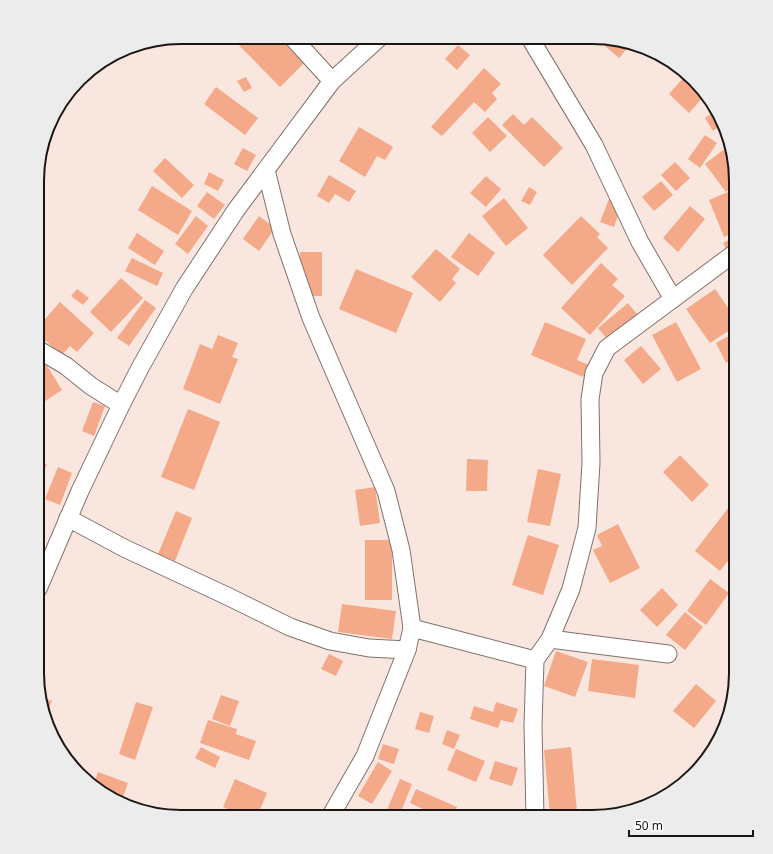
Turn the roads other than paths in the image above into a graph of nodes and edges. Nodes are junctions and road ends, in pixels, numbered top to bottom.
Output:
1 (302, 44) edge
2 (372, 44) edge
3 (534, 44) edge
4 (332, 80) junction
5 (266, 170) junction
6 (729, 257) edge
7 (673, 299) junction
8 (44, 353) edge
9 (121, 405) junction
10 (68, 518) junction
11 (44, 575) edge
12 (412, 628) junction
13 (550, 638) junction
14 (407, 650) junction
15 (668, 654) dead end
16 (535, 660) junction
17 (334, 810) edge
18 (535, 810) edge

1 - 4 street
2 - 4 street
3 - 7 street
4 - 5 street
5 - 9 street
5 - 12 street
6 - 7 street
7 - 13 street
8 - 9 street
9 - 10 street
10 - 11 street
10 - 14 street
12 - 14 street
12 - 16 street
13 - 15 street
13 - 16 street
14 - 17 street
16 - 18 street

